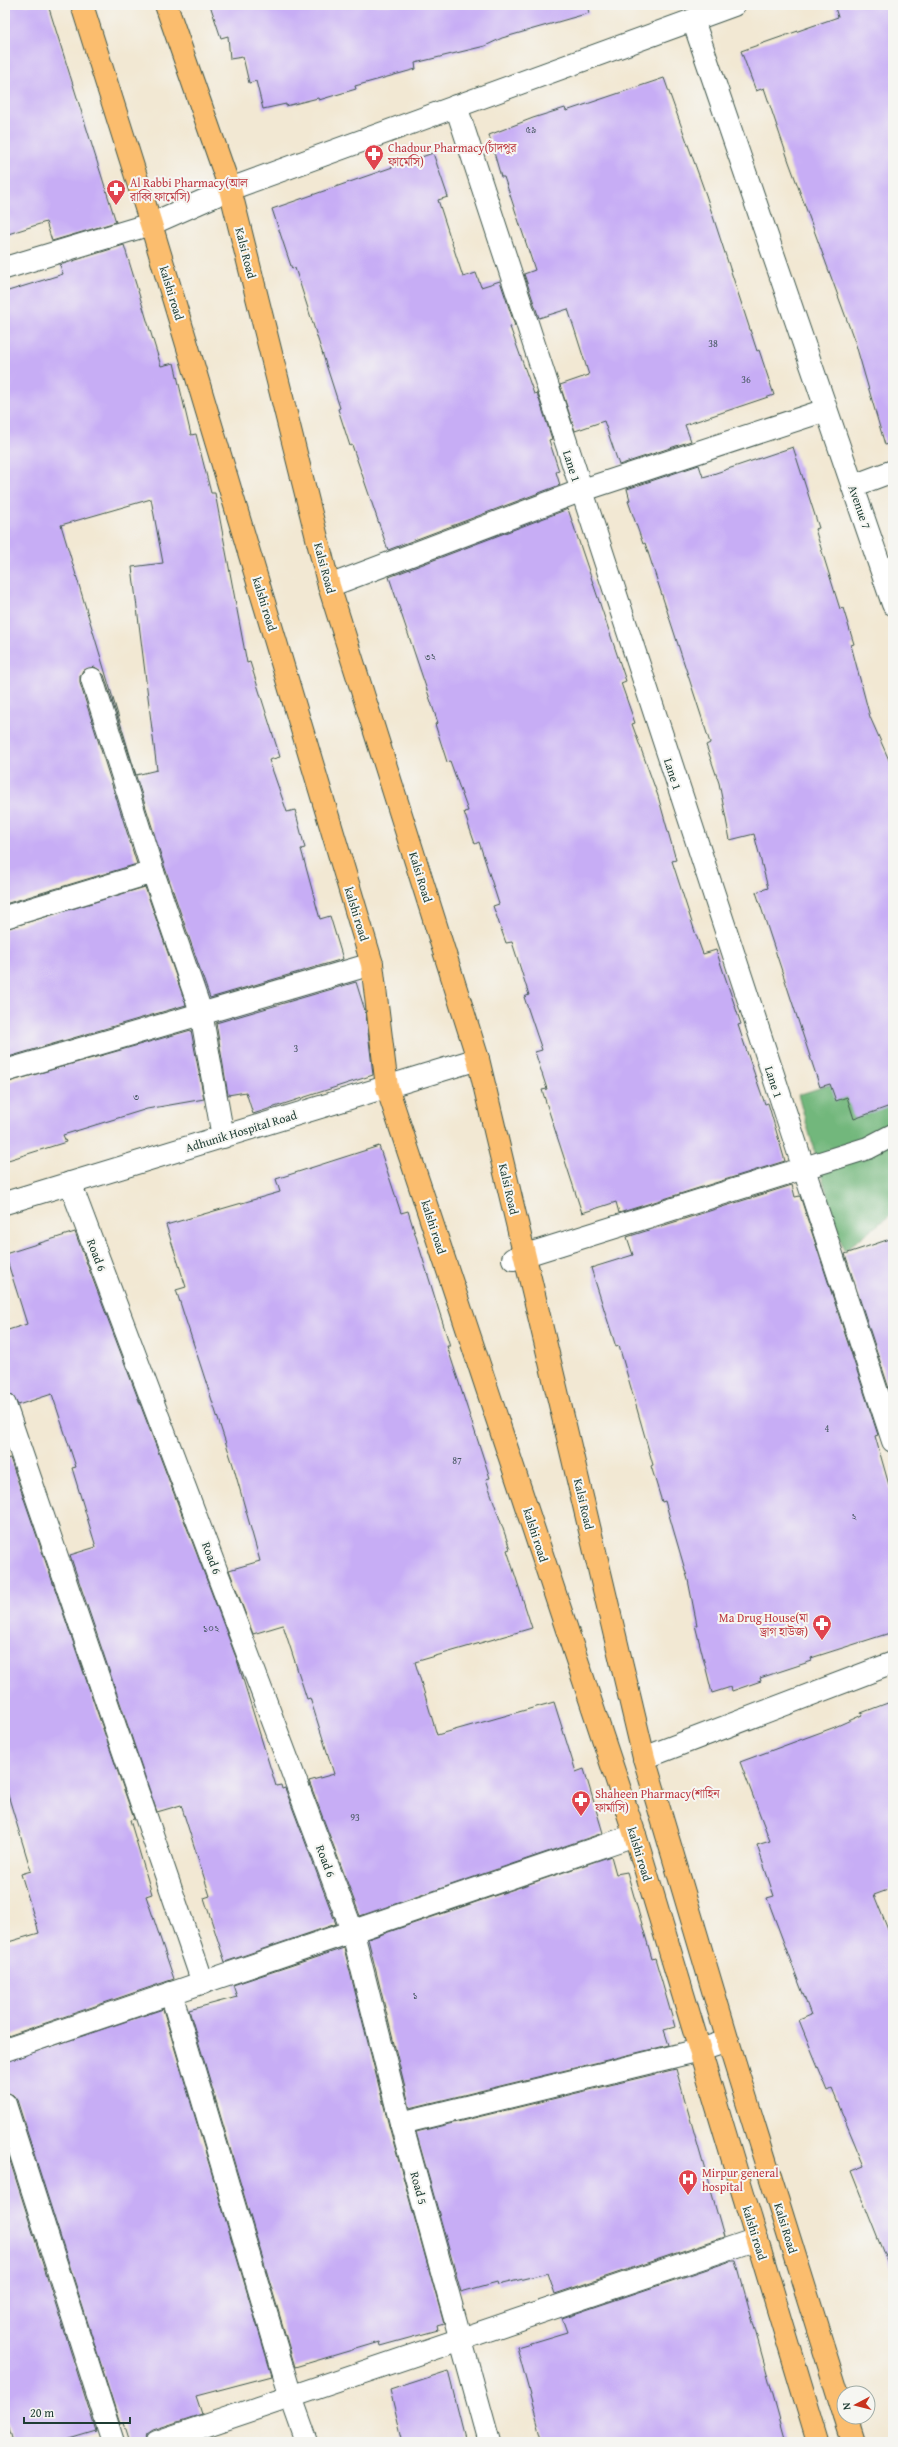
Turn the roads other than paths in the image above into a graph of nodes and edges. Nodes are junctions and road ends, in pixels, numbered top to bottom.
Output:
1 (82, 5) edge
2 (166, 5) edge
3 (734, 5) edge
4 (693, 20) junction
5 (456, 106) junction
6 (230, 189) junction
7 (151, 224) junction
8 (5, 268) edge
9 (826, 410) junction
10 (893, 471) edge
11 (853, 486) junction
12 (580, 492) junction
13 (329, 586) junction
14 (893, 604) edge
15 (92, 679) dead end
16 (153, 872) junction
17 (5, 917) edge
18 (372, 964) junction
19 (201, 1012) junction
20 (478, 1059) junction
21 (5, 1071) edge
22 (388, 1087) junction
23 (893, 1135) edge
24 (223, 1137) junction
25 (803, 1168) junction
26 (70, 1183) junction
27 (5, 1203) edge
28 (513, 1259) dead end
29 (5, 1405) edge
30 (893, 1441) edge
31 (893, 1663) edge
32 (644, 1758) junction
33 (635, 1835) junction
34 (353, 1933) junction
35 (203, 1983) junction
36 (171, 1993) junction
37 (728, 2041) junction
38 (5, 2050) edge
39 (700, 2050) junction
40 (5, 2104) edge
41 (401, 2123) junction
42 (757, 2239) junction
43 (460, 2339) junction
44 (836, 2388) edge
45 (291, 2397) junction
46 (848, 2425) edge
47 (113, 2442) edge
48 (157, 2442) edge
49 (307, 2442) edge
50 (489, 2442) edge
51 (818, 2442) edge
52 (853, 2442) edge

1 - 7 main road, kalshi road
2 - 6 main road, Kalsi Road
3 - 4 street
4 - 5 street
4 - 9 street, Avenue 7
5 - 6 street
5 - 12 street, Lane 1
6 - 7 street
6 - 13 main road, Kalsi Road
7 - 8 street
7 - 18 main road, kalshi road
9 - 11 street, Avenue 7
9 - 12 street
10 - 11 street
11 - 14 street, Avenue 7
12 - 13 street
12 - 25 street, Lane 1
13 - 20 main road, Kalsi Road
15 - 16 street
16 - 17 street
16 - 19 street
18 - 19 street
18 - 22 main road, kalshi road
19 - 21 street
19 - 24 street
20 - 22 street, Adhunik Hospital Road
20 - 32 main road, Kalsi Road
22 - 24 street, Adhunik Hospital Road
22 - 33 main road, kalshi road
23 - 25 street
24 - 26 street, Adhunik Hospital Road
25 - 28 street
25 - 30 street, Lane 1
26 - 27 street, Adhunik Hospital Road
26 - 34 street, Road 6
29 - 35 street
31 - 32 street
32 - 37 main road, Kalsi Road
33 - 34 street
33 - 39 main road, kalshi road
34 - 35 street
34 - 41 street, Road 5
35 - 36 street
36 - 38 street
36 - 45 street
37 - 39 street
37 - 44 main road, Kalsi Road
39 - 41 street
39 - 42 main road, kalshi road
40 - 47 street
41 - 43 street, Road 5
42 - 43 street
42 - 51 main road, kalshi road
43 - 45 street
43 - 50 street, Road 5
45 - 48 street
45 - 49 street
46 - 52 main road

